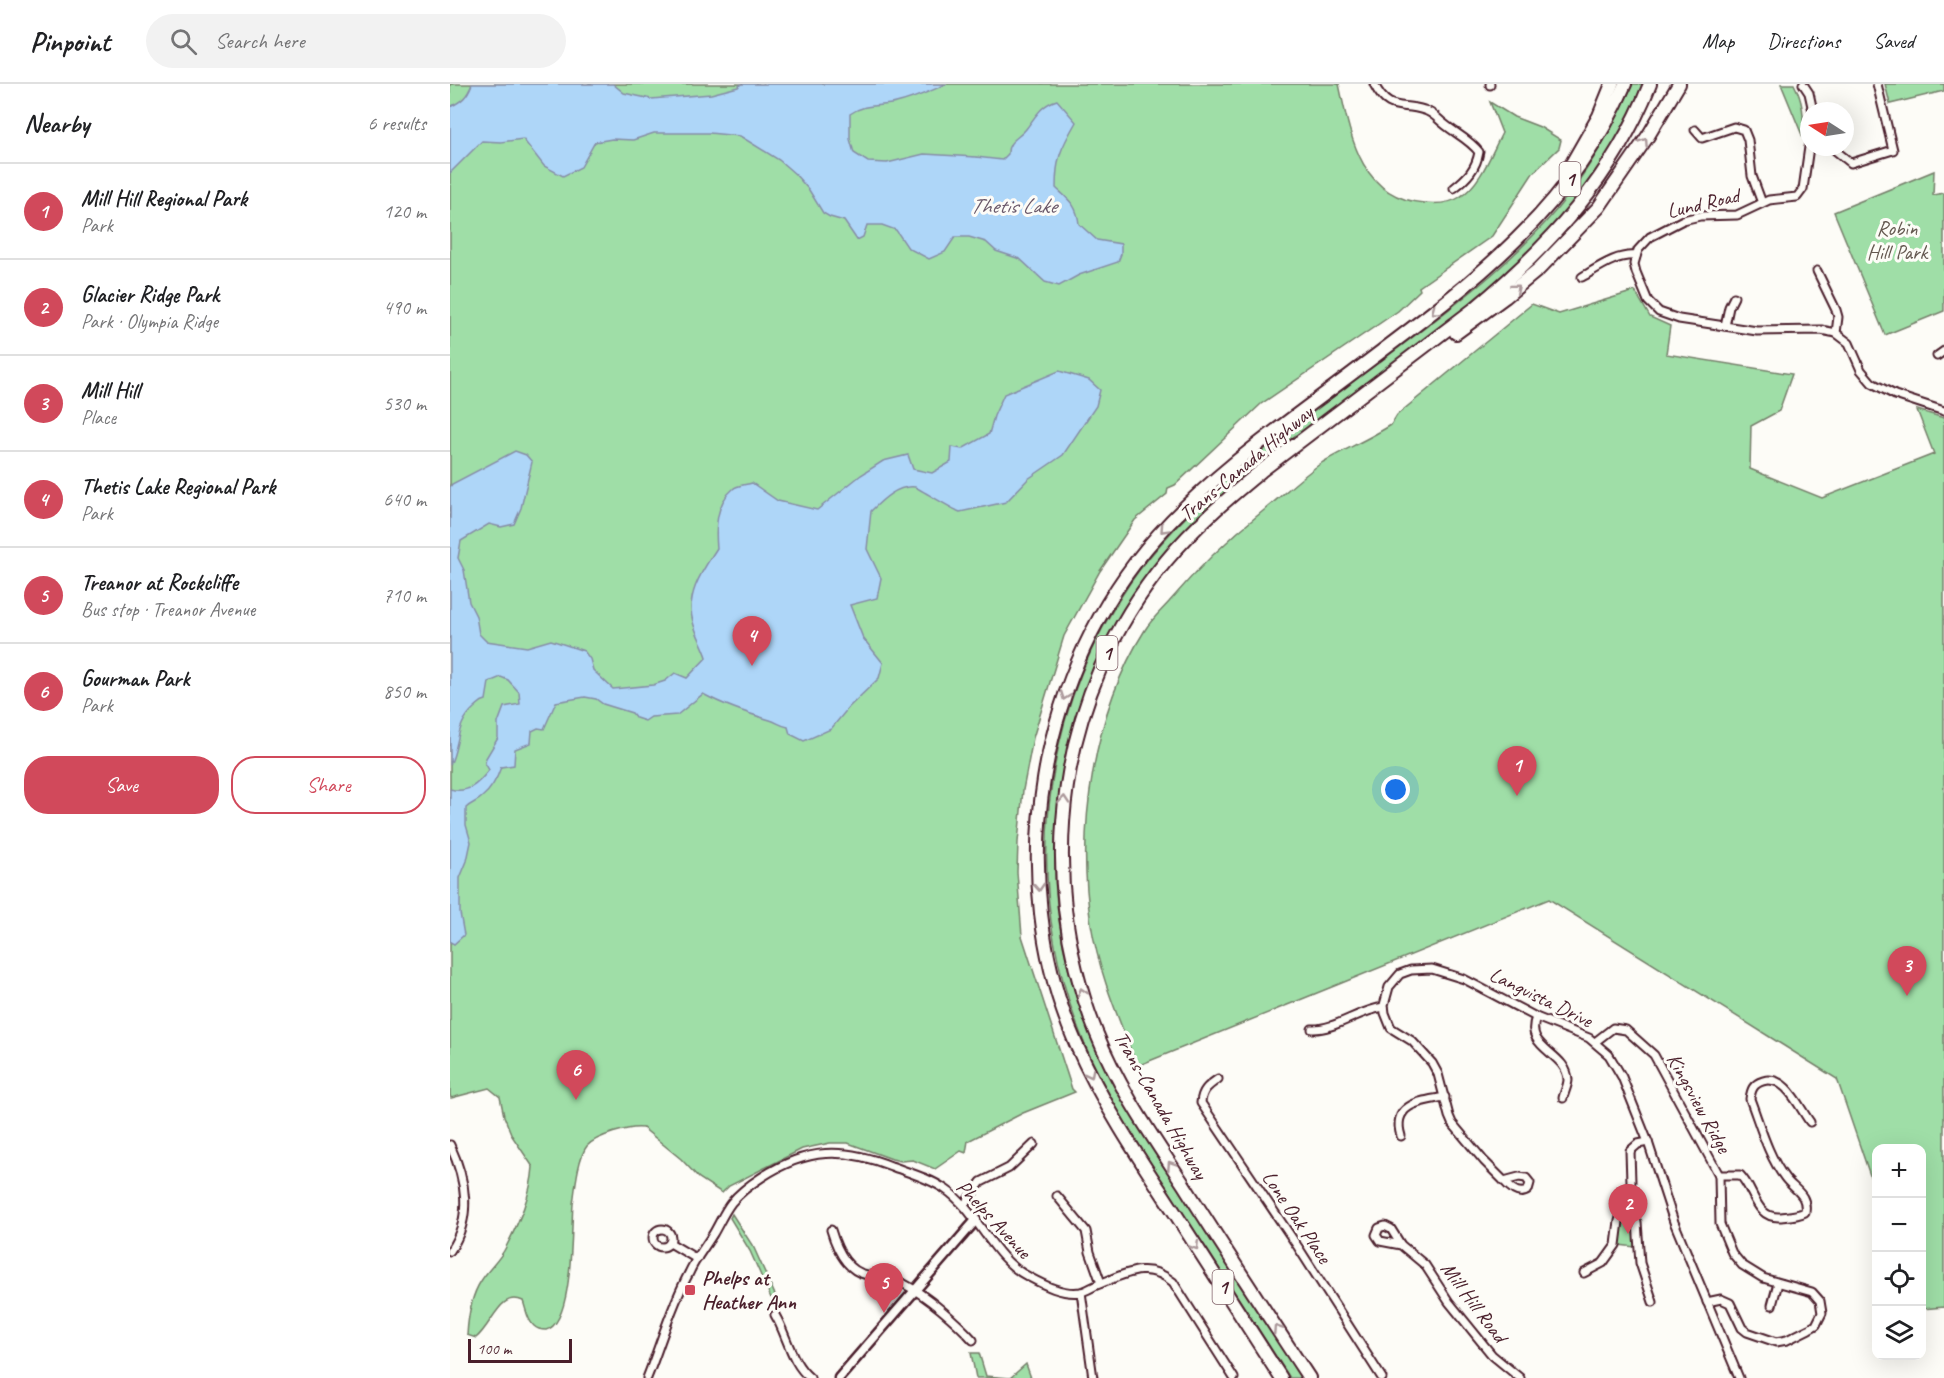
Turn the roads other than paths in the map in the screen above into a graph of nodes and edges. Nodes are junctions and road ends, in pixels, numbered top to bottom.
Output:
1 (1374, 84) edge
2 (1612, 84) edge
3 (1625, 84) edge
4 (1650, 84) edge
5 (1679, 84) edge
6 (1803, 84) edge
7 (1877, 84) edge
8 (1811, 102) edge
9 (1695, 130) dead end
10 (1807, 156) edge
11 (1842, 156) edge
12 (1454, 188) dead end
13 (1762, 203) junction
14 (1636, 256) junction
15 (1496, 261) junction
16 (1817, 271) dead end
17 (1582, 277) dead end
18 (1734, 297) dead end
19 (1725, 326) junction
20 (1836, 333) junction
21 (1944, 351) edge
22 (1937, 356) dead end
23 (1398, 367) junction
24 (1944, 411) edge
25 (1384, 1007) junction
26 (1536, 1017) junction
27 (1311, 1029) dead end
28 (1595, 1042) junction
29 (1218, 1079) dead end
30 (1445, 1097) junction
31 (1563, 1098) dead end
32 (1810, 1122) dead end
33 (1401, 1136) dead end
34 (1648, 1142) junction
35 (1034, 1144) dead end
36 (450, 1145) edge
37 (1719, 1175) junction
38 (1504, 1181) dead end
39 (1057, 1196) dead end
40 (964, 1204) junction
41 (1623, 1206) junction
42 (976, 1220) junction
43 (831, 1230) dead end
44 (670, 1243) dead end
45 (1401, 1245) dead end
46 (450, 1251) edge
47 (696, 1259) junction
48 (1584, 1273) dead end
49 (1101, 1283) junction
50 (1778, 1283) junction
51 (914, 1290) junction
52 (1081, 1292) junction
53 (1653, 1302) dead end
54 (1707, 1302) junction
55 (1772, 1305) dead end
56 (775, 1315) dead end
57 (973, 1340) dead end
58 (647, 1376) edge
59 (656, 1378) edge
60 (810, 1378) edge
61 (839, 1378) edge
62 (1093, 1378) edge
63 (1234, 1378) edge
64 (1281, 1378) edge
65 (1309, 1378) edge
66 (1382, 1378) edge
67 (1520, 1378) edge
68 (1739, 1378) edge

1 - 12 street
2 - 15 highway
3 - 15 highway, Trans-Canada Highway / 1
4 - 23 highway, Trans-Canada Highway / 1
23 -> 5 highway
6 - 8 street
7 - 11 street
9 - 13 street
10 - 13 street, Lund Road
13 - 14 street, Lund Road
14 - 17 street
14 - 19 street
15 -> 64 highway, Trans-Canada Highway / 1
16 - 20 street
18 - 19 street
19 - 20 street
20 - 24 street
21 - 22 street
65 -> 23 highway, Trans-Canada Highway / 1
25 - 26 street, Langvista Drive
25 - 27 street
25 - 30 street
26 - 28 street, Langvista Drive
26 - 31 street
28 - 34 street, Langvista Drive
28 - 37 street, Kingsview Ridge
29 - 66 street, Lone Oak Place
30 - 33 street
30 - 38 street
32 - 37 street
34 - 41 street
34 - 54 street, Langvista Drive
35 - 40 street
36 - 46 street
37 - 50 street, Kingsview Ridge
39 - 49 street
40 - 42 street, Phelps Avenue
40 - 47 street, Phelps Avenue
41 - 48 street
41 - 53 street
42 - 51 street
42 - 52 street, Phelps Avenue
43 - 51 street
44 - 47 street
45 - 67 street, Mill Hill Road
47 - 58 street, Phelps Avenue
49 - 52 street
49 - 63 street
50 - 54 street, Kingsview Ridge
50 - 55 street
51 - 57 street
51 - 61 street
52 - 62 street
54 - 68 street, Langvista Drive
56 - 60 street
58 - 59 street

